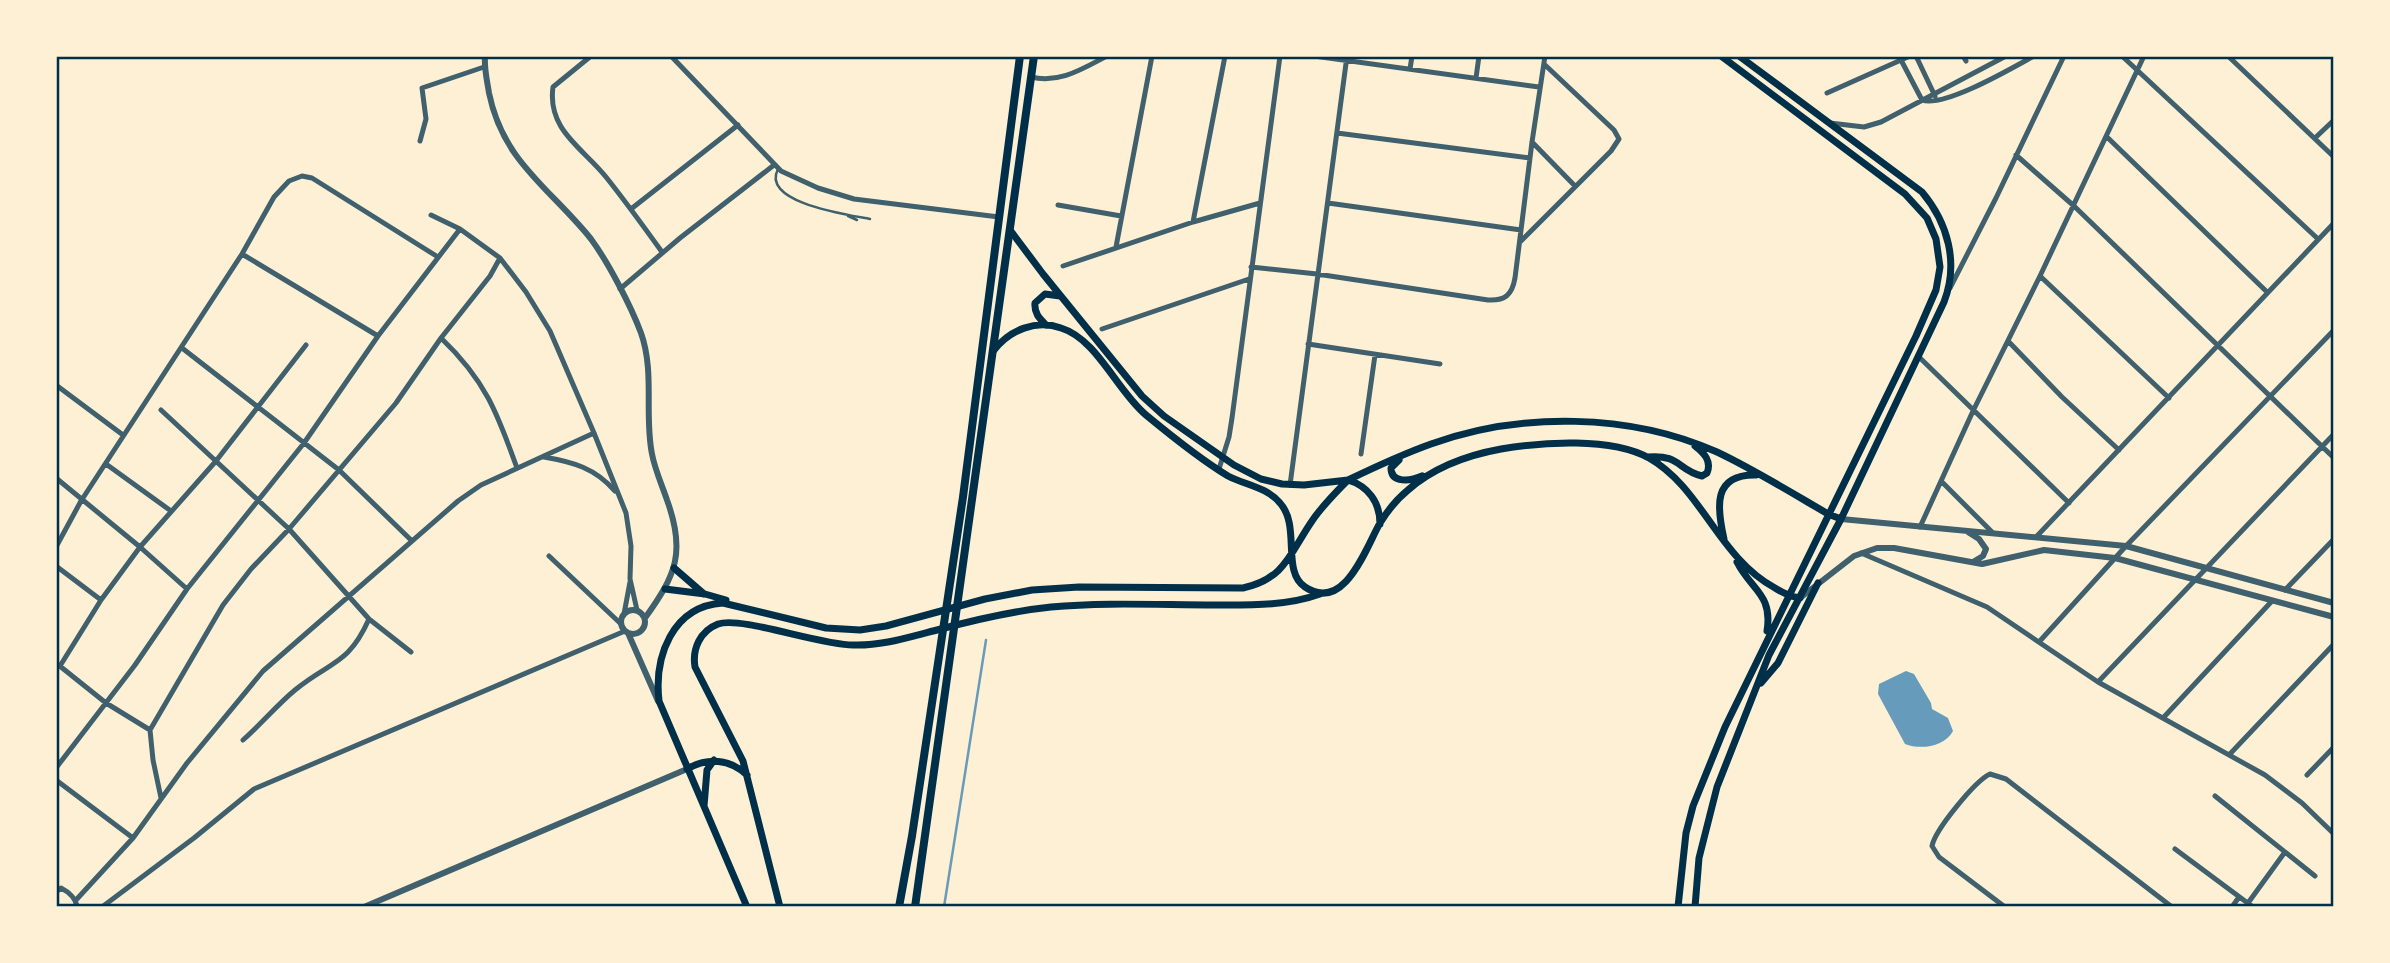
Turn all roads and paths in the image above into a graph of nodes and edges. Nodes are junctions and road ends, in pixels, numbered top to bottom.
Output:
1 (485, 56) edge
2 (591, 56) edge
3 (671, 56) edge
4 (1020, 56) edge
5 (1034, 56) edge
6 (1107, 56) edge
7 (1152, 56) edge
8 (1225, 56) edge
9 (1280, 56) edge
10 (1314, 56) edge
11 (1412, 56) edge
12 (1479, 56) edge
13 (1545, 56) edge
14 (1721, 56) edge
15 (1740, 56) edge
16 (1910, 56) edge
17 (1916, 56) edge
18 (2006, 56) edge
19 (2034, 56) edge
20 (2064, 56) edge
21 (2122, 56) edge
22 (2144, 56) edge
23 (2228, 56) edge
24 (1346, 58) edge
25 (1901, 60) junction
26 (1544, 64) junction
27 (484, 67) junction
28 (1410, 69) junction
29 (2137, 71) junction
30 (1031, 78) junction
31 (1476, 78) junction
32 (1539, 87) junction
33 (1016, 90) junction
34 (1028, 92) junction
35 (1828, 93) dead end
36 (1934, 94) junction
37 (1922, 100) junction
38 (1937, 102) junction
39 (2334, 120) edge
40 (1829, 122) junction
41 (738, 125) junction
42 (1337, 133) junction
43 (2106, 137) junction
44 (2315, 138) junction
45 (420, 141) dead end
46 (1532, 142) junction
47 (2016, 155) junction
48 (2334, 157) edge
49 (1530, 158) junction
50 (776, 167) junction
51 (1575, 186) junction
52 (1260, 203) junction
53 (1328, 203) junction
54 (1059, 205) dead end
55 (2074, 206) junction
56 (631, 209) junction
57 (838, 213) junction
58 (431, 215) dead end
59 (1121, 216) junction
60 (999, 217) junction
61 (870, 219) dead end
62 (857, 220) dead end
63 (1193, 222) junction
64 (2334, 223) edge
65 (460, 229) junction
66 (1010, 230) junction
67 (1521, 230) junction
68 (2318, 239) junction
69 (1520, 243) junction
70 (1116, 247) junction
71 (662, 252) junction
72 (242, 254) junction
73 (438, 257) junction
74 (500, 258) junction
75 (1063, 266) dead end
76 (1251, 267) junction
77 (1317, 274) junction
78 (2040, 276) junction
79 (1249, 279) junction
80 (620, 289) junction
81 (1948, 291) junction
82 (2267, 292) junction
83 (1061, 296) junction
84 (1046, 325) junction
85 (1102, 329) dead end
86 (2334, 330) edge
87 (378, 336) junction
88 (441, 338) junction
89 (2008, 341) junction
90 (1308, 344) junction
91 (306, 345) dead end
92 (2218, 346) junction
93 (182, 348) junction
94 (994, 350) junction
95 (1375, 355) junction
96 (1918, 356) junction
97 (1440, 364) dead end
98 (56, 385) edge
99 (2270, 397) junction
100 (2169, 398) junction
101 (256, 408) junction
102 (161, 410) dead end
103 (1973, 411) junction
104 (594, 433) junction
105 (2334, 434) edge
106 (123, 435) junction
107 (303, 443) junction
108 (1690, 443) junction
109 (1431, 444) junction
110 (2322, 446) junction
111 (2119, 450) junction
112 (1361, 454) dead end
113 (544, 457) junction
114 (1223, 457) junction
115 (1646, 457) junction
116 (2334, 458) edge
117 (216, 461) junction
118 (106, 464) junction
119 (517, 468) junction
120 (1219, 469) junction
121 (1439, 469) junction
122 (339, 470) junction
123 (1760, 475) junction
124 (56, 478) edge
125 (1348, 480) junction
126 (1942, 482) junction
127 (1290, 485) junction
128 (619, 496) junction
129 (258, 499) junction
130 (81, 501) junction
131 (2069, 503) junction
132 (171, 511) junction
133 (1828, 514) junction
134 (1841, 519) junction
135 (1380, 524) junction
136 (1920, 527) junction
137 (289, 528) junction
138 (1967, 531) junction
139 (1993, 533) junction
140 (2037, 536) junction
141 (2334, 539) edge
142 (412, 541) junction
143 (1726, 545) junction
144 (2126, 546) junction
145 (56, 547) edge
146 (140, 547) junction
147 (1860, 552) junction
148 (1292, 553) junction
149 (549, 556) dead end
150 (1735, 558) junction
151 (2115, 558) junction
152 (1972, 563) junction
153 (56, 566) edge
154 (674, 568) junction
155 (2206, 569) junction
156 (630, 579) junction
157 (2196, 579) junction
158 (1818, 583) junction
159 (187, 589) junction
160 (665, 589) junction
161 (2285, 590) junction
162 (1330, 591) junction
163 (705, 594) junction
164 (348, 595) junction
165 (1787, 595) junction
166 (1800, 598) junction
167 (102, 600) junction
168 (2272, 601) junction
169 (2334, 603) edge
170 (637, 610) junction
171 (624, 614) junction
172 (777, 616) junction
173 (645, 618) junction
174 (2334, 618) edge
175 (369, 619) junction
176 (624, 629) junction
177 (1765, 640) junction
178 (2039, 642) junction
179 (2334, 644) edge
180 (411, 652) dead end
181 (58, 664) edge
182 (2098, 682) junction
183 (1757, 689) junction
184 (659, 701) junction
185 (106, 703) junction
186 (2163, 718) junction
187 (149, 730) junction
188 (243, 740) dead end
189 (2334, 747) edge
190 (2229, 755) junction
191 (714, 760) junction
192 (56, 768) edge
193 (687, 769) junction
194 (2307, 775) dead end
195 (748, 776) junction
196 (56, 780) edge
197 (2215, 796) dead end
198 (162, 798) junction
199 (704, 809) junction
200 (2334, 834) edge
201 (133, 838) junction
202 (2175, 849) dead end
203 (2285, 852) junction
204 (2315, 876) dead end
205 (56, 892) edge
206 (2239, 897) junction
207 (77, 904) edge
208 (2251, 905) edge
209 (102, 907) edge
210 (364, 907) edge
211 (747, 907) edge
212 (779, 907) edge
213 (899, 907) edge
214 (915, 907) edge
215 (1678, 907) edge
216 (1695, 907) edge
217 (2005, 907) edge
218 (2172, 907) edge
219 (2232, 907) edge

1 - 27 street
2 - 56 street
3 - 41 street
4 - 33 main road
5 - 30 main road
6 - 30 street
7 - 59 street
8 - 63 street
9 - 52 street
10 - 24 street
11 - 28 street
12 - 31 street
13 - 26 street
14 - 133 main road
15 - 40 main road
16 - 25 street
17 - 36 street
18 - 36 street
19 - 38 street
20 - 47 street
21 - 29 street
22 - 29 street
23 - 44 street
24 - 28 street
24 - 42 street
25 - 35 street
25 - 37 street
26 - 32 street
26 - 51 street
27 - 45 street
27 - 80 street
28 - 31 street
29 - 43 street
29 - 68 street
30 - 34 main road
31 - 32 street
32 - 46 street
33 - 34 main road
33 - 60 main road
34 - 66 main road
36 - 37 street
36 - 38 street
37 - 38 street
37 - 40 street
39 - 44 street
40 - 81 main road
41 - 50 street
41 - 56 street
42 - 49 street
42 - 53 street
43 - 55 street
43 - 82 street
44 - 48 street
46 - 49 street
46 - 51 street
47 - 55 street
47 - 81 street
49 - 67 street
50 - 57 lane
50 - 60 street
50 - 71 street
51 - 69 street
52 - 63 street
52 - 76 street
53 - 67 street
53 - 77 street
54 - 59 street
55 - 78 street
55 - 92 street
56 - 71 street
57 - 61 lane
57 - 62 lane
58 - 65 street
59 - 70 street
60 - 213 main road
63 - 70 street
64 - 68 street
65 - 73 street
65 - 74 street
66 - 83 main road
66 - 94 main road
67 - 69 street
68 - 82 street
69 - 77 street
70 - 75 street
71 - 80 street
72 - 73 street
72 - 87 street
72 - 93 street
73 - 87 street
74 - 88 street
74 - 104 street
76 - 77 street
76 - 79 street
77 - 90 street
78 - 89 street
78 - 100 street
79 - 85 street
79 - 114 street
80 - 154 street
81 - 96 main road
82 - 92 street
83 - 84 main road
83 - 114 main road
84 - 94 main road
84 - 120 main road
86 - 99 street
87 - 107 street
88 - 119 street
88 - 122 street
89 - 103 street
89 - 111 street
90 - 95 street
90 - 127 street
91 - 101 street
92 - 99 street
92 - 100 street
93 - 101 street
93 - 106 street
94 - 214 main road
95 - 97 street
95 - 112 street
96 - 103 street
96 - 134 main road
98 - 106 street
99 - 110 street
99 - 144 street
100 - 111 street
101 - 107 street
101 - 117 street
102 - 117 street
103 - 126 street
103 - 131 street
104 - 113 street
104 - 128 street
105 - 110 street
106 - 118 street
107 - 122 street
107 - 129 street
108 - 109 main road
108 - 115 main road
108 - 123 main road
109 - 121 main road
109 - 125 main road
110 - 116 street
110 - 155 street
111 - 131 street
113 - 119 street
113 - 128 street
114 - 120 street
114 - 127 main road
115 - 121 main road
115 - 143 main road
117 - 129 street
117 - 132 street
118 - 130 street
118 - 132 street
119 - 142 street
120 - 148 main road
121 - 135 main road
122 - 137 street
122 - 142 street
123 - 133 main road
123 - 143 main road
124 - 130 street
125 - 127 main road
125 - 135 main road
125 - 148 main road
126 - 136 street
126 - 139 street
128 - 156 street
129 - 137 street
129 - 159 street
130 - 145 street
130 - 146 street
131 - 140 street
132 - 146 street
133 - 134 main road
133 - 165 main road
134 - 136 street
134 - 166 main road
135 - 162 main road
136 - 138 street
137 - 164 street
137 - 187 street
138 - 139 street
138 - 152 street
139 - 140 street
140 - 144 street
141 - 161 street
142 - 164 street
143 - 150 main road
144 - 151 street
144 - 155 street
146 - 159 street
146 - 167 street
147 - 152 street
147 - 158 street
147 - 178 street
148 - 162 main road
148 - 172 main road
149 - 176 street
150 - 165 main road
150 - 177 main road
151 - 152 street
151 - 157 street
151 - 178 street
153 - 167 street
154 - 160 street
154 - 163 main road
155 - 157 street
155 - 161 street
156 - 170 street
156 - 171 street
157 - 168 street
157 - 182 street
158 - 166 street
158 - 183 main road
159 - 185 street
160 - 163 main road
160 - 173 street
161 - 169 street
162 - 195 main road
163 - 172 main road
164 - 175 street
164 - 198 street
165 - 166 main road
165 - 177 main road
166 - 183 main road
167 - 181 street
168 - 174 street
168 - 186 street
170 - 171 street
170 - 173 street
171 - 176 street
172 - 184 main road
173 - 176 street
175 - 180 street
175 - 188 street
176 - 184 street
176 - 209 street
177 - 215 main road
178 - 182 street
179 - 190 street
181 - 185 street
182 - 186 street
183 - 216 main road
184 - 193 main road
185 - 187 street
185 - 192 street
186 - 190 street
187 - 198 street
189 - 194 street
190 - 200 street
191 - 193 main road
191 - 195 main road
191 - 199 main road
193 - 199 main road
193 - 210 street
195 - 212 main road
196 - 201 street
197 - 203 street
198 - 201 street
199 - 211 main road
201 - 207 street
202 - 206 street
203 - 204 street
203 - 208 street
205 - 207 street
206 - 208 street
206 - 219 street
217 - 218 street

